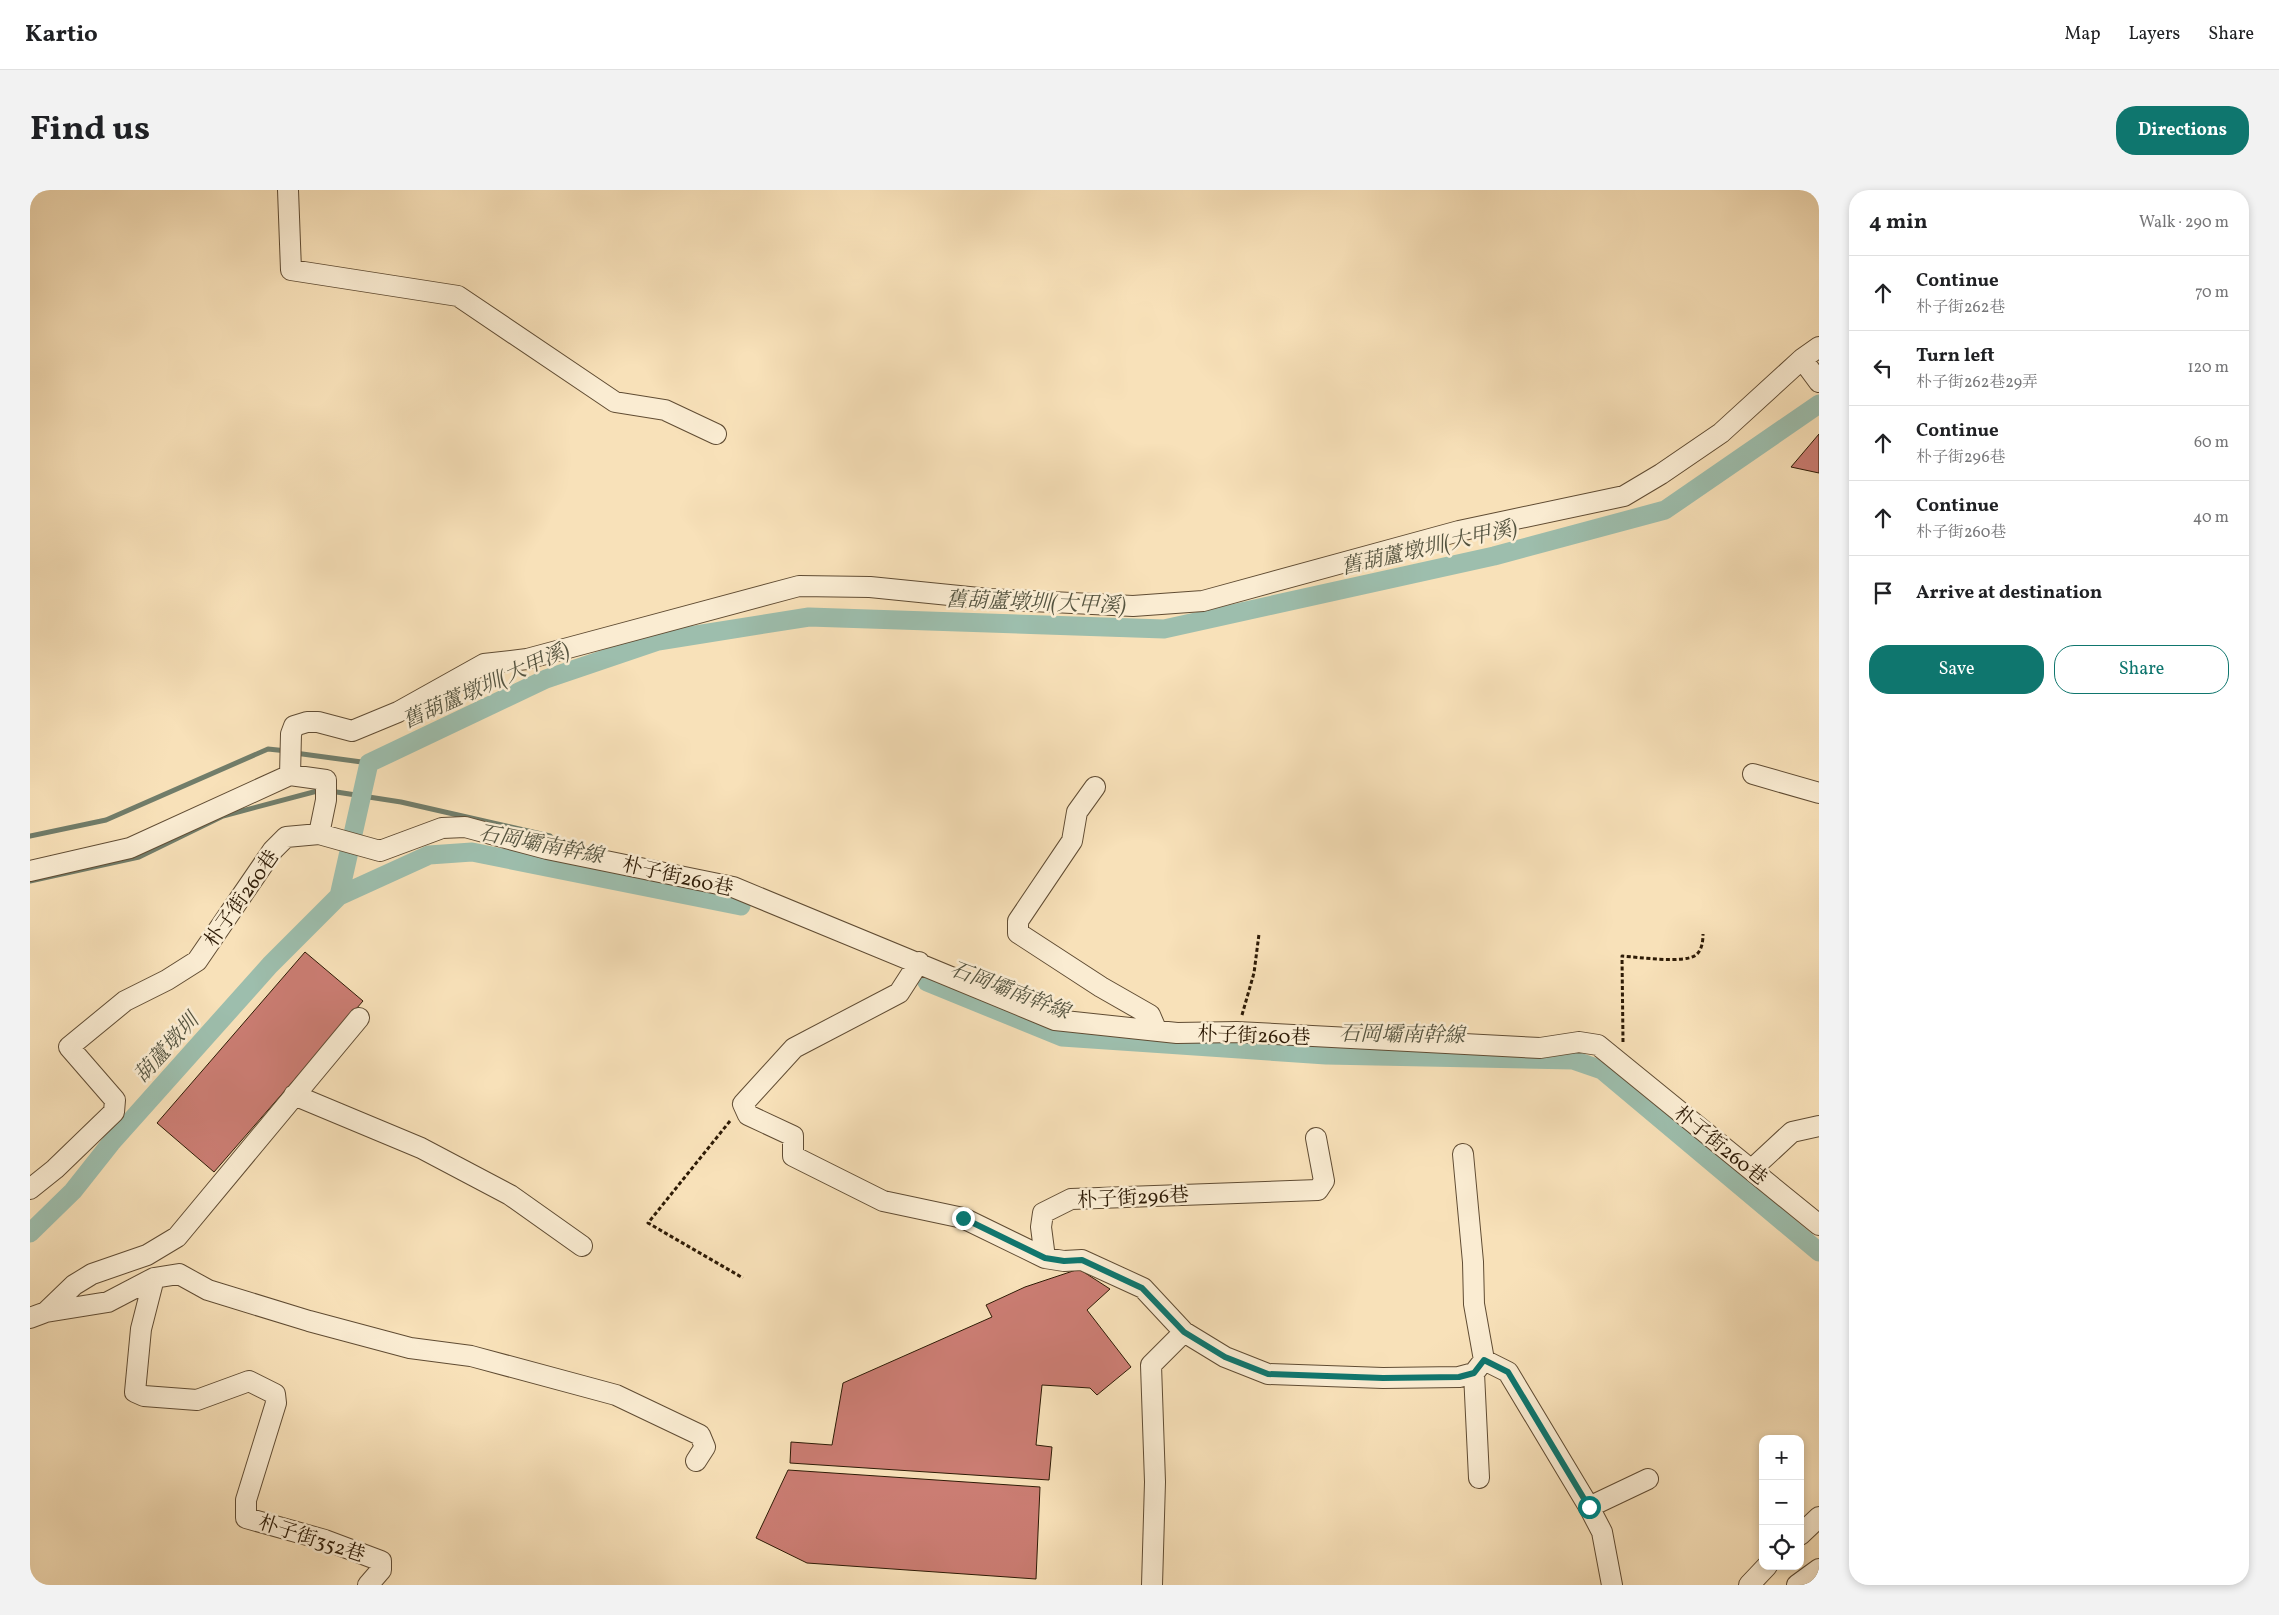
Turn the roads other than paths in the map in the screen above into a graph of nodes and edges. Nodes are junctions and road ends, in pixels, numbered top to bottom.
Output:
1 (288, 190) edge
2 (1819, 347) edge
3 (1802, 359) junction
4 (1819, 382) edge
5 (716, 434) dead end
6 (1753, 774) dead end
7 (290, 775) junction
8 (1095, 787) dead end
9 (1819, 793) edge
10 (319, 834) junction
11 (30, 871) edge
12 (919, 962) junction
13 (359, 1018) dead end
14 (1156, 1029) junction
15 (294, 1096) junction
16 (1819, 1126) edge
17 (1316, 1138) dead end
18 (1463, 1154) dead end
19 (1752, 1169) junction
20 (30, 1189) edge
21 (1819, 1225) edge
22 (582, 1246) dead end
23 (1045, 1258) junction
24 (154, 1278) junction
25 (38, 1315) edge
26 (1184, 1332) junction
27 (1479, 1366) junction
28 (696, 1461) dead end
29 (1480, 1478) dead end
30 (1648, 1479) dead end
31 (1589, 1507) junction
32 (1819, 1517) edge
33 (1804, 1531) edge
34 (1819, 1569) edge
35 (1763, 1570) edge
36 (368, 1585) edge
37 (1152, 1585) edge
38 (1612, 1585) edge
39 (1749, 1585) edge
40 (1797, 1585) edge

1 - 5 street
2 - 3 street
3 - 4 street
3 - 7 street
6 - 9 street
7 - 10 street
7 - 11 street
8 - 14 street
10 - 12 street, 朴子街260巷
10 - 20 street, 朴子街260巷
12 - 14 street, 朴子街260巷
12 - 23 street
13 - 15 street
14 - 19 street, 朴子街260巷
15 - 22 street
15 - 25 street
16 - 19 street
17 - 23 street, 朴子街296巷
18 - 27 street
19 - 21 street, 朴子街260巷
23 - 26 street
24 - 25 street
24 - 28 street
24 - 36 street, 朴子街352巷
26 - 27 street
26 - 37 street
27 - 29 street
27 - 31 street
30 - 31 street
31 - 38 street
32 - 33 street
34 - 40 street
35 - 39 street

